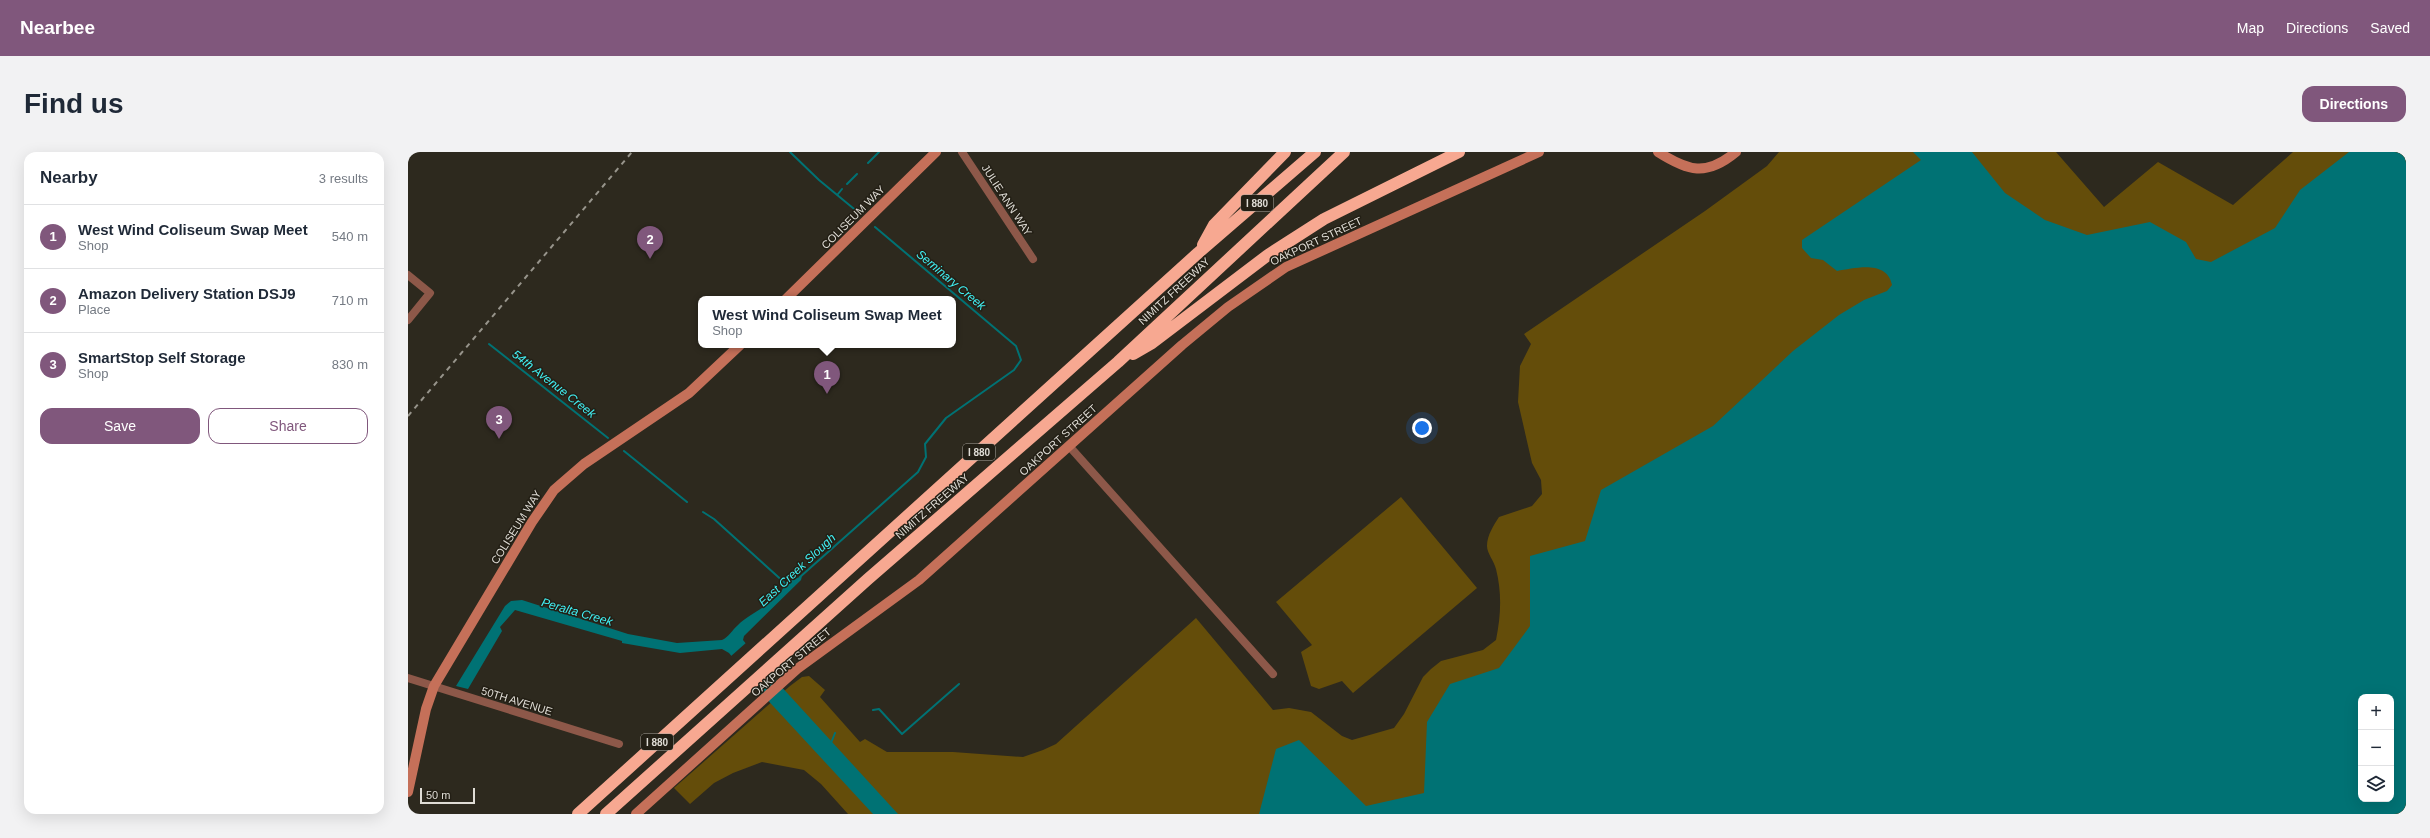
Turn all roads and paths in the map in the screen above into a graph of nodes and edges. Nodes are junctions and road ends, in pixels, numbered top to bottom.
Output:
1 (936, 152) edge
2 (962, 152) edge
3 (1285, 152) edge
4 (1315, 152) edge
5 (1344, 152) edge
6 (1459, 152) edge
7 (1539, 152) edge
8 (1658, 152) edge
9 (1736, 152) edge
10 (1198, 253) junction
11 (1033, 259) dead end
12 (408, 275) edge
13 (789, 296) edge
14 (408, 320) edge
15 (737, 348) edge
16 (1118, 362) junction
17 (1069, 446) junction
18 (1273, 674) dead end
19 (408, 678) edge
20 (434, 686) junction
21 (619, 744) dead end
22 (408, 792) edge
23 (578, 814) edge
24 (606, 814) edge
25 (636, 814) edge

1 - 13 main road, COLISEUM WAY
2 - 11 street, JULIE ANN WAY
3 - 10 highway
4 - 10 highway, NIMITZ FREEWAY / I 880
5 - 16 highway, NIMITZ FREEWAY / I 880
6 - 16 highway
7 - 17 main road, OAKPORT STREET
8 - 9 main road
10 - 23 highway, NIMITZ FREEWAY / I 880
12 - 14 street
15 - 20 main road, COLISEUM WAY
16 - 24 highway, NIMITZ FREEWAY / I 880
17 - 18 street
17 - 25 main road, OAKPORT STREET
19 - 20 street, 50TH AVENUE
20 - 21 street, 50TH AVENUE
20 - 22 main road, COLISEUM WAY

